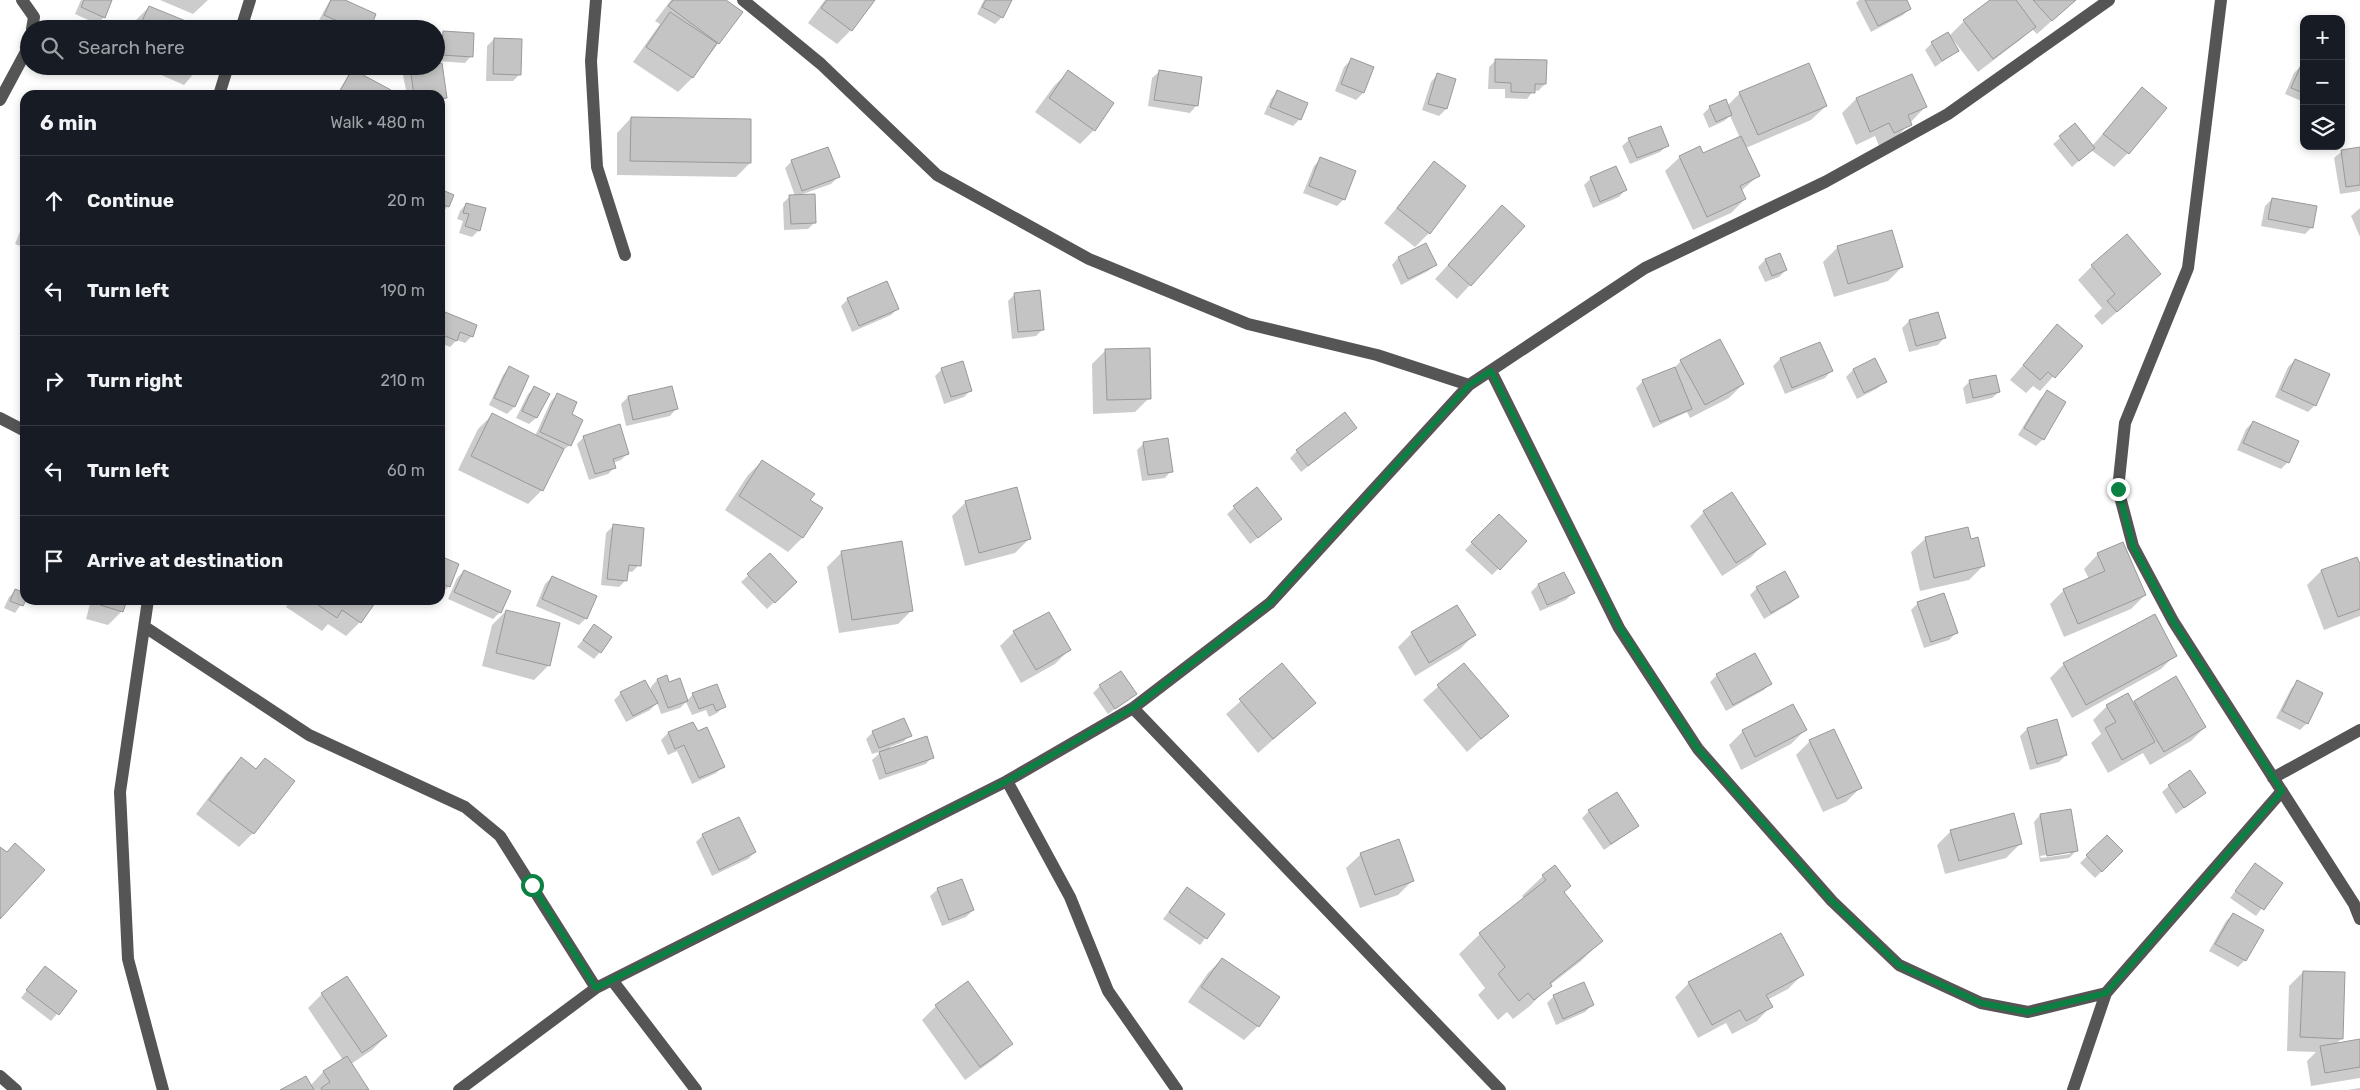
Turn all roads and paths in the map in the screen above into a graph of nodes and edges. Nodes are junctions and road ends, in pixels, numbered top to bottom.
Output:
1 (22, 0) edge
2 (250, 0) edge
3 (596, 0) edge
4 (743, 0) edge
5 (2109, 0) edge
6 (2221, 0) edge
7 (34, 20) edge
8 (243, 20) edge
9 (20, 63) edge
10 (225, 75) edge
11 (221, 90) edge
12 (0, 100) edge
13 (625, 255) dead end
14 (1491, 371) junction
15 (1469, 385) junction
16 (0, 418) edge
17 (20, 428) edge
18 (147, 605) edge
19 (145, 627) junction
20 (1133, 708) junction
21 (2360, 730) edge
22 (2273, 778) junction
23 (1007, 781) junction
24 (2282, 791) junction
25 (2360, 920) edge
26 (612, 980) junction
27 (596, 988) junction
28 (2106, 993) junction
29 (0, 1076) edge
30 (16, 1090) edge
31 (163, 1090) edge
32 (459, 1090) edge
33 (696, 1090) edge
34 (1177, 1090) edge
35 (1500, 1090) edge
36 (2073, 1090) edge

1 - 7 street
2 - 8 street
3 - 13 street
4 - 15 street
5 - 14 street
6 - 22 street
9 - 12 street
10 - 11 street
14 - 15 street
14 - 28 street
15 - 20 street
16 - 17 street
18 - 19 street
19 - 27 street
19 - 31 street
20 - 23 street
20 - 35 street
21 - 22 street
22 - 24 street
23 - 26 street
23 - 34 street
24 - 25 street
24 - 28 street
26 - 27 street
26 - 33 street
27 - 32 street
28 - 36 street
29 - 30 street

